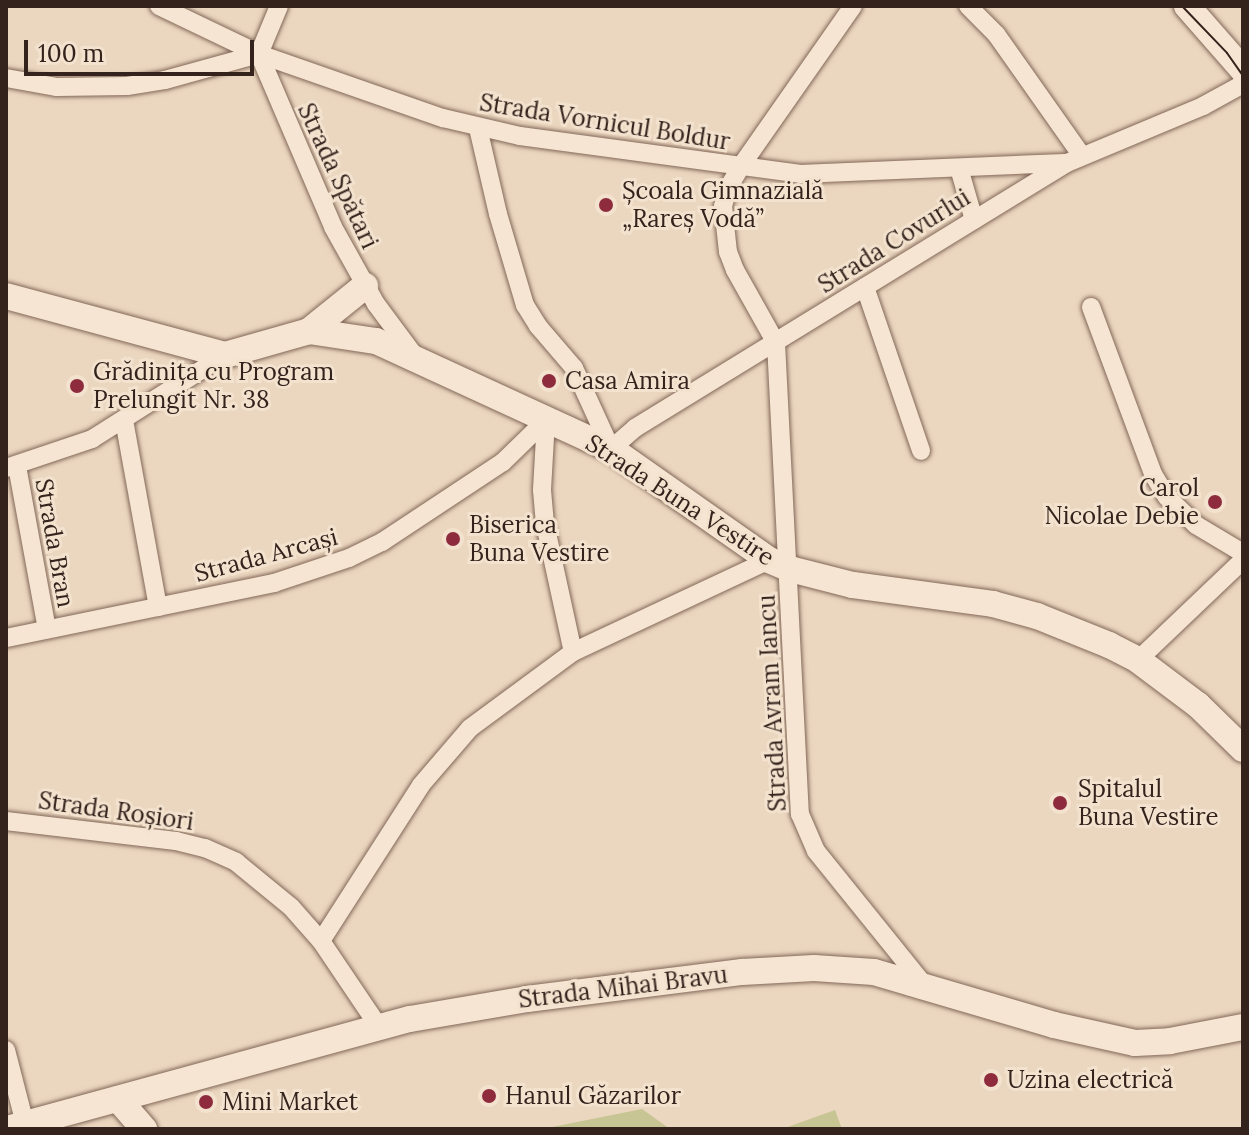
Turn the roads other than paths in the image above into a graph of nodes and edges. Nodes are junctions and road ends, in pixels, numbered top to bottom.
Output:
1 (159, 6) edge
2 (279, 6) edge
3 (968, 6) edge
4 (1187, 6) edge
5 (852, 7) edge
6 (259, 54) junction
7 (1239, 57) edge
8 (6, 78) edge
9 (1243, 84) edge
10 (478, 128) junction
11 (1074, 159) junction
12 (741, 166) junction
13 (959, 168) junction
14 (974, 220) junction
15 (365, 286) junction
16 (865, 287) junction
17 (6, 296) edge
18 (1091, 307) dead end
19 (309, 331) junction
20 (776, 343) junction
21 (225, 355) junction
22 (414, 355) junction
23 (124, 420) junction
24 (546, 420) junction
25 (611, 449) junction
26 (921, 451) dead end
27 (12, 467) edge
28 (1243, 553) edge
29 (1243, 560) edge
30 (779, 564) junction
31 (158, 607) junction
32 (47, 629) junction
33 (6, 638) edge
34 (573, 652) junction
35 (1138, 660) junction
36 (1243, 749) edge
37 (6, 821) edge
38 (321, 941) junction
39 (924, 985) junction
40 (379, 1027) junction
41 (1243, 1027) edge
42 (6, 1050) edge
43 (118, 1099) junction
44 (16, 1126) edge
45 (144, 1129) edge

1 - 6 street, Strada Vornicul Boldur
2 - 6 street
3 - 11 street
4 - 7 street
5 - 12 street
6 - 8 street
6 - 10 street, Strada Vornicul Boldur
6 - 15 street, Strada Spătari
9 - 11 street, Strada Covurlui
10 - 12 street, Strada Vornicul Boldur
10 - 25 street
11 - 13 street, Strada Vornicul Boldur
11 - 14 street, Strada Covurlui
12 - 13 street, Strada Vornicul Boldur
12 - 20 street
13 - 14 street
14 - 16 street, Strada Covurlui
15 - 19 street
15 - 22 street, Strada Spătari
16 - 20 street, Strada Covurlui
16 - 26 street
17 - 21 street
18 - 28 street
19 - 21 street, Strada Buna Vestire
19 - 22 street, Strada Buna Vestire
20 - 25 street
20 - 30 street
21 - 23 street
22 - 24 street, Strada Buna Vestire
23 - 27 street
23 - 31 street
24 - 25 street, Strada Buna Vestire
24 - 31 street, Strada Arcași
24 - 34 street
25 - 30 street, Strada Buna Vestire
27 - 32 street, Strada Bran
29 - 35 street
30 - 34 street
30 - 35 street, Strada Buna Vestire
30 - 39 street, Strada Avram Iancu
31 - 32 street, Strada Arcași
32 - 33 street, Strada Arcași
34 - 38 street
35 - 36 street, Strada Buna Vestire
37 - 38 street, Strada Roșiori
38 - 40 street, Strada Roșiori
39 - 40 street, Strada Mihai Bravu
39 - 41 street, Strada Mihai Bravu
40 - 43 street, Strada Mihai Bravu
42 - 44 street
43 - 44 street, Strada Mihai Bravu
43 - 45 street

